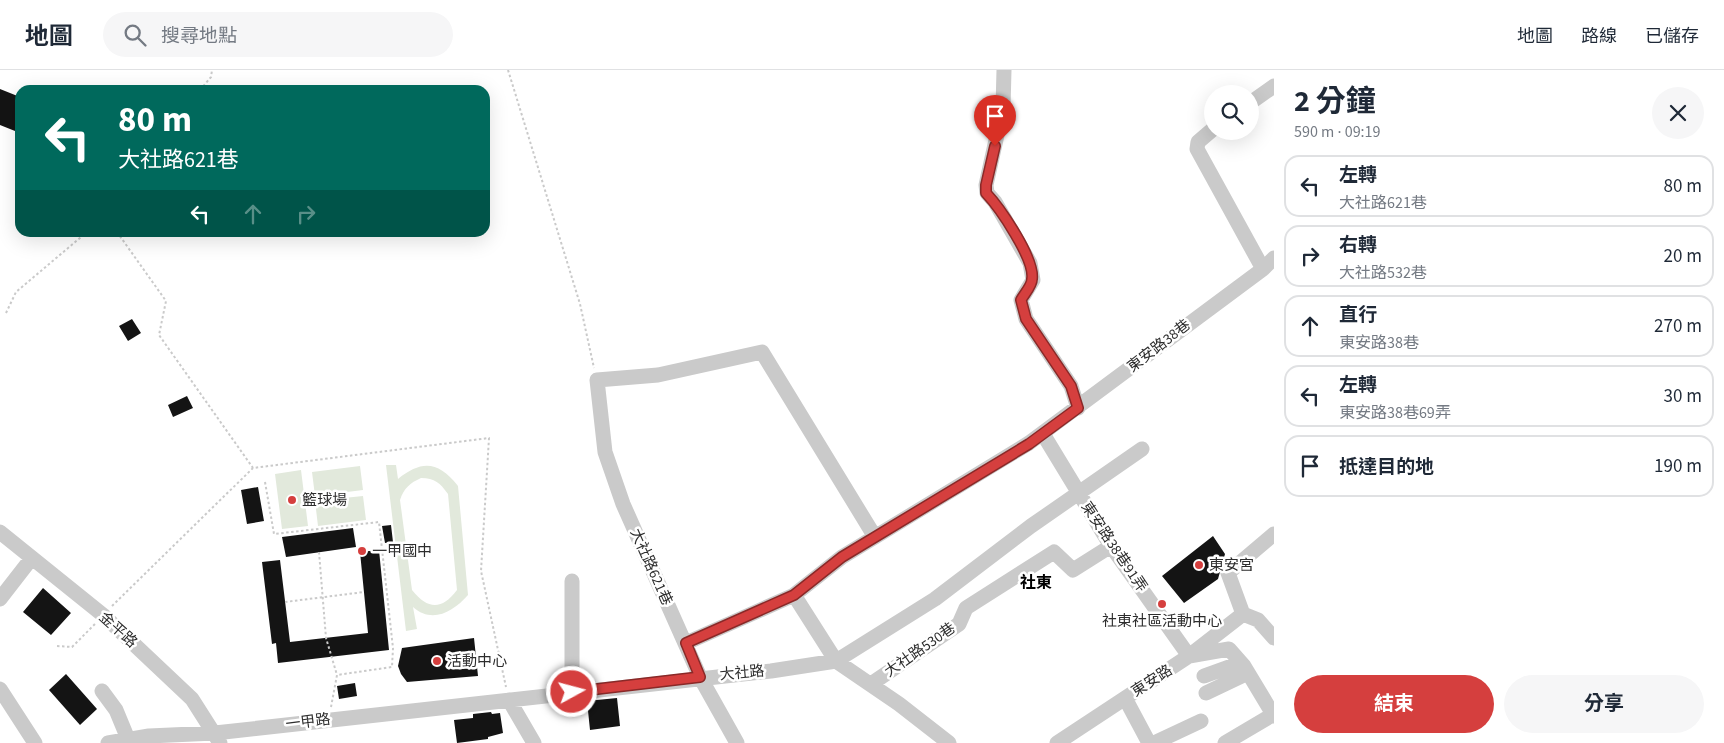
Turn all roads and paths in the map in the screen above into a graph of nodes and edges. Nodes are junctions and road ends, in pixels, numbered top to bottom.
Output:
1 (212, 70) edge
2 (508, 70) edge
3 (1004, 70) edge
4 (205, 85) edge
5 (1274, 86) edge
6 (1259, 97) edge
7 (1204, 137) edge
8 (81, 237) edge
9 (121, 237) edge
10 (1274, 258) edge
11 (1263, 269) junction
12 (6, 313) dead end
13 (596, 380) junction
14 (1078, 408) junction
15 (1043, 434) junction
16 (1142, 449) dead end
17 (253, 468) junction
18 (265, 482) dead end
19 (1078, 494) junction
20 (0, 532) edge
21 (1274, 534) edge
22 (875, 537) junction
23 (1111, 546) junction
24 (319, 552) dead end
25 (31, 559) junction
26 (572, 581) dead end
27 (364, 592) dead end
28 (794, 595) junction
29 (322, 598) junction
30 (0, 599) edge
31 (285, 602) dead end
32 (1243, 614) junction
33 (103, 616) junction
34 (1274, 638) edge
35 (686, 643) junction
36 (57, 646) dead end
37 (1189, 656) junction
38 (836, 661) junction
39 (1244, 668) junction
40 (337, 675) junction
41 (1204, 676) dead end
42 (700, 677) junction
43 (871, 684) junction
44 (0, 689) edge
45 (102, 691) dead end
46 (572, 692) junction
47 (1206, 693) dead end
48 (1125, 698) junction
49 (509, 700) junction
50 (1274, 715) edge
51 (332, 719) junction
52 (1201, 721) dead end
53 (218, 738) edge
54 (149, 740) edge
55 (126, 741) edge
56 (35, 743) edge
57 (108, 743) edge
58 (534, 743) edge
59 (737, 743) edge
60 (950, 743) edge
61 (1057, 743) edge
62 (1149, 743) edge
63 (1154, 743) edge
64 (1224, 743) edge

1 - 4 path
2 - 13 path
3 - 14 street
5 - 6 street
7 - 11 street
8 - 12 path
9 - 17 path
10 - 11 street, 東安路38巷
11 - 14 street, 東安路38巷
13 - 22 street
13 - 35 street, 大社路621巷
14 - 15 street, 東安路38巷
15 - 19 street, 東安路38巷91弄
15 - 22 street, 東安路38巷
16 - 19 street
17 - 33 path
17 - 49 path
18 - 40 path
19 - 23 street, 東安路38巷91弄
19 - 38 street
20 - 25 street, 金平路
21 - 32 street
22 - 28 street, 東安路38巷
23 - 37 street, 東安路38巷91弄
23 - 43 street, 大社路530巷
24 - 29 path
25 - 30 street
25 - 33 street, 金平路
26 - 46 street
27 - 29 path
28 - 35 street, 東安路38巷
28 - 38 street
29 - 31 path
29 - 40 path
32 - 34 street
32 - 37 street, 東安路
33 - 36 path
33 - 53 street, 金平路
35 - 42 street, 大社路621巷
37 - 39 street
37 - 48 street, 東安路
38 - 42 street, 大社路
38 - 43 street
39 - 41 street
39 - 47 street
39 - 50 street
40 - 51 path
42 - 46 street, 大社路
42 - 59 street, 大社路621巷
43 - 60 street
44 - 56 street
45 - 55 street
46 - 49 street, 大社路
48 - 61 street, 東安路
48 - 62 street
49 - 51 street, 一甲路
49 - 58 street
50 - 64 street
51 - 53 street, 一甲路
52 - 63 street
53 - 54 street, 一甲路
54 - 55 street, 一甲路
55 - 57 street, 一甲路

